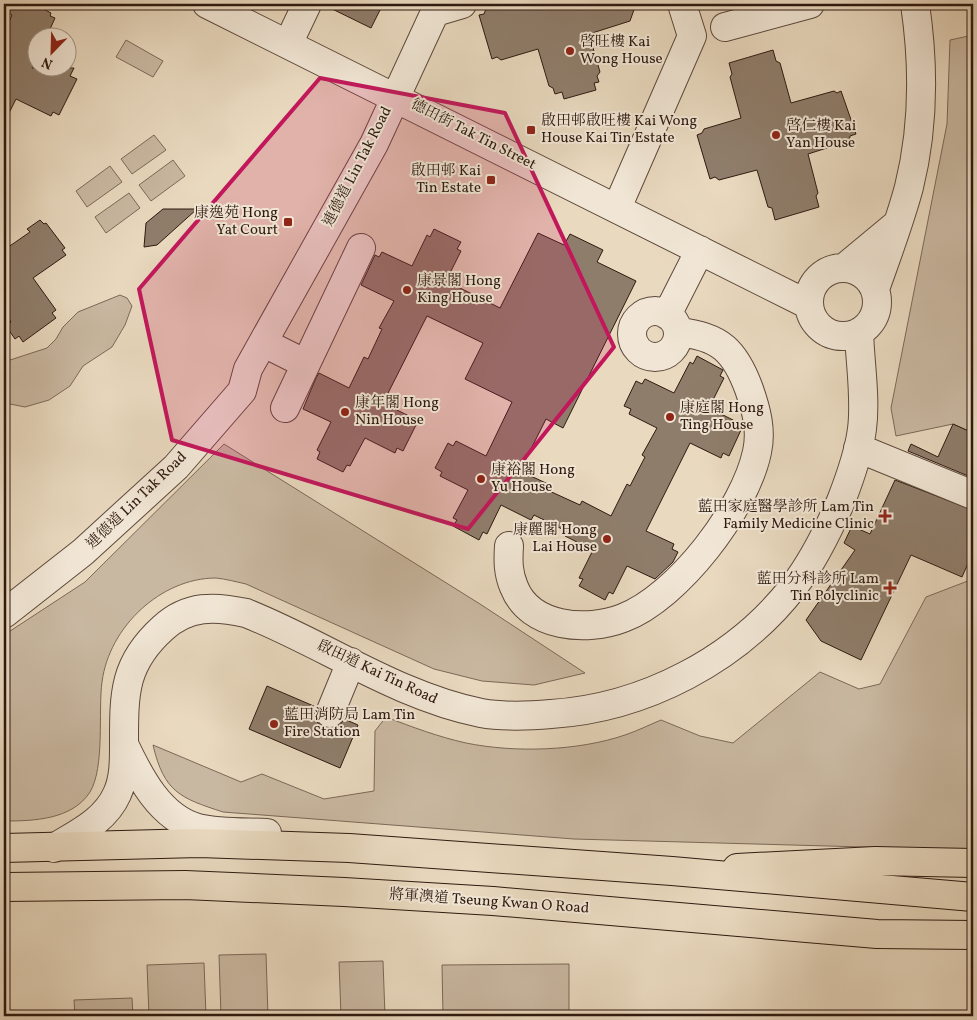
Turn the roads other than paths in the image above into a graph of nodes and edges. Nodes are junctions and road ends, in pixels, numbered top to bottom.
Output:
1 (207, 4) edge
2 (307, 4) edge
3 (462, 4) edge
4 (682, 4) edge
5 (810, 4) edge
6 (915, 4) edge
7 (434, 8) edge
8 (725, 27) dead end
9 (288, 44) junction
10 (395, 96) junction
11 (617, 208) junction
12 (897, 224) junction
13 (361, 248) dead end
14 (700, 250) junction
15 (844, 268) junction
16 (875, 289) junction
17 (811, 296) junction
18 (849, 334) junction
19 (264, 344) junction
20 (306, 364) junction
21 (248, 369) junction
22 (285, 408) dead end
23 (858, 448) junction
24 (973, 495) edge
25 (509, 546) dead end
26 (4, 594) edge
27 (4, 614) edge
28 (351, 662) junction
29 (330, 713) dead end
30 (124, 742) junction
31 (4, 848) edge
32 (54, 848) junction
33 (430, 854) junction
34 (973, 863) edge
35 (672, 871) junction
36 (4, 887) edge
37 (973, 897) edge
38 (877, 934) junction
39 (973, 934) edge
40 (973, 951) edge

1 - 9 street, 德田街 Tak Tin Street
2 - 9 street
3 - 7 street
4 - 11 street
5 - 8 street
6 - 12 street
7 - 10 street, 連德道 Lin Tak Road
9 - 10 street, 德田街 Tak Tin Street
10 - 11 street, 德田街 Tak Tin Street
10 - 19 street, 連德道 Lin Tak Road
11 - 14 street, 德田街 Tak Tin Street
12 - 15 street
12 - 16 street
13 - 20 street
14 - 17 street, 德田街 Tak Tin Street
14 - 25 street
15 - 16 street
15 - 17 street
16 - 18 street
17 - 18 street
18 - 23 street, 啟田道 Kai Tin Road
19 - 20 street
19 - 21 street, 連德道 Lin Tak Road
20 - 22 street
21 - 26 street, 連德道 Lin Tak Road
21 - 27 street, 連德道 Lin Tak Road
23 - 24 street
23 - 28 street, 啟田道 Kai Tin Road
28 - 29 street
28 - 30 street, 啟田道 Kai Tin Road
30 - 32 street, 啟田道 Kai Tin Road
30 - 33 street, 啟田道 Kai Tin Road
31 - 32 main road
32 - 33 main road
33 - 35 main road
34 - 35 main road
35 - 37 main road
36 - 38 main road, 將軍澳道 Tseung Kwan O Road
38 - 39 main road, 將軍澳道 Tseung Kwan O Road
38 - 40 main road

